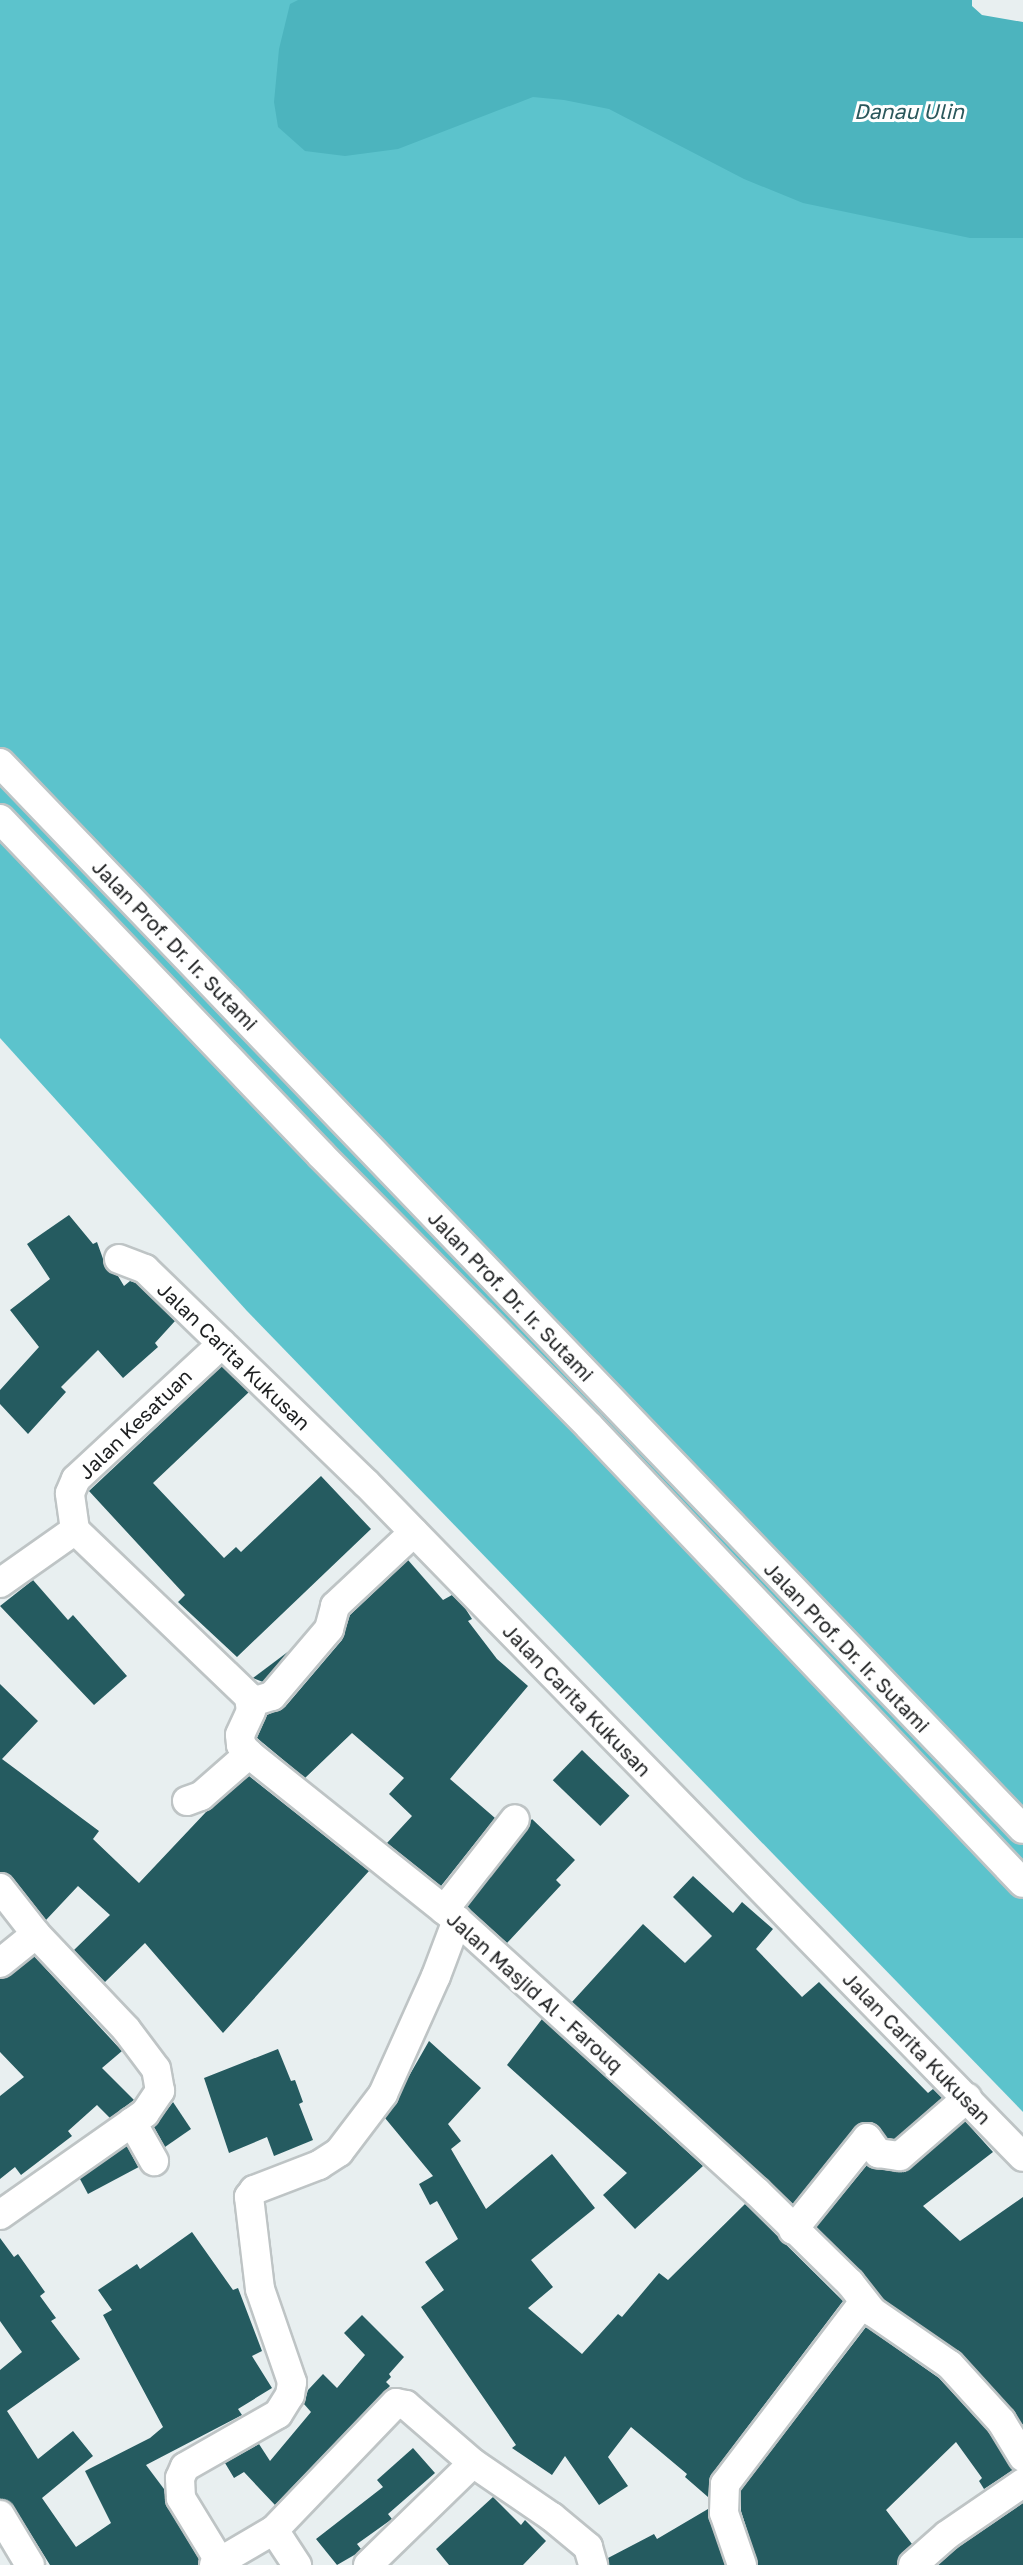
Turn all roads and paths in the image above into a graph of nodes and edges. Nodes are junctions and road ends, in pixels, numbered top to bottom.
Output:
1 (0, 763) edge
2 (0, 819) edge
3 (119, 1259) dead end
4 (222, 1344) junction
5 (75, 1530) junction
6 (414, 1533) junction
7 (0, 1583) edge
8 (252, 1702) junction
9 (249, 1754) junction
10 (187, 1801) dead end
11 (515, 1819) dead end
12 (1023, 1829) edge
13 (1023, 1883) edge
14 (0, 1888) edge
15 (450, 1915) junction
16 (36, 1934) junction
17 (0, 1963) edge
18 (967, 2098) junction
19 (132, 2122) junction
20 (1023, 2157) edge
21 (154, 2160) dead end
22 (0, 2215) edge
23 (793, 2230) junction
24 (863, 2303) junction
25 (1023, 2457) edge
26 (473, 2463) junction
27 (1023, 2483) edge
28 (0, 2515) edge
29 (274, 2530) junction
30 (217, 2563) edge
31 (30, 2565) edge
32 (297, 2565) edge
33 (368, 2565) edge
34 (593, 2565) edge
35 (742, 2565) edge
36 (913, 2565) edge

1 - 12 street, Jalan Prof. Dr. Ir. Sutami
2 - 13 street, Jalan Prof. Dr. Ir. Sutami
3 - 4 street, Jalan Carita Kukusan
4 - 5 street, Jalan Kesatuan
4 - 6 street, Jalan Carita Kukusan
5 - 7 street
5 - 8 street
6 - 8 street
6 - 18 street, Jalan Carita Kukusan
8 - 9 street
9 - 10 street
9 - 15 street, Jalan Masjid Al - Farouq
11 - 15 street
14 - 16 street
15 - 23 street, Jalan Masjid Al - Farouq
15 - 30 street
16 - 17 street
16 - 19 street
18 - 20 street, Jalan Carita Kukusan
18 - 23 street
19 - 21 street
19 - 22 street
23 - 24 street, Jalan Masjid Al - Farouq
24 - 25 street, Jalan Masjid Al - Farouq
24 - 35 street
26 - 29 street
26 - 33 street
26 - 34 street
27 - 36 street
28 - 31 street
29 - 30 street
29 - 32 street

